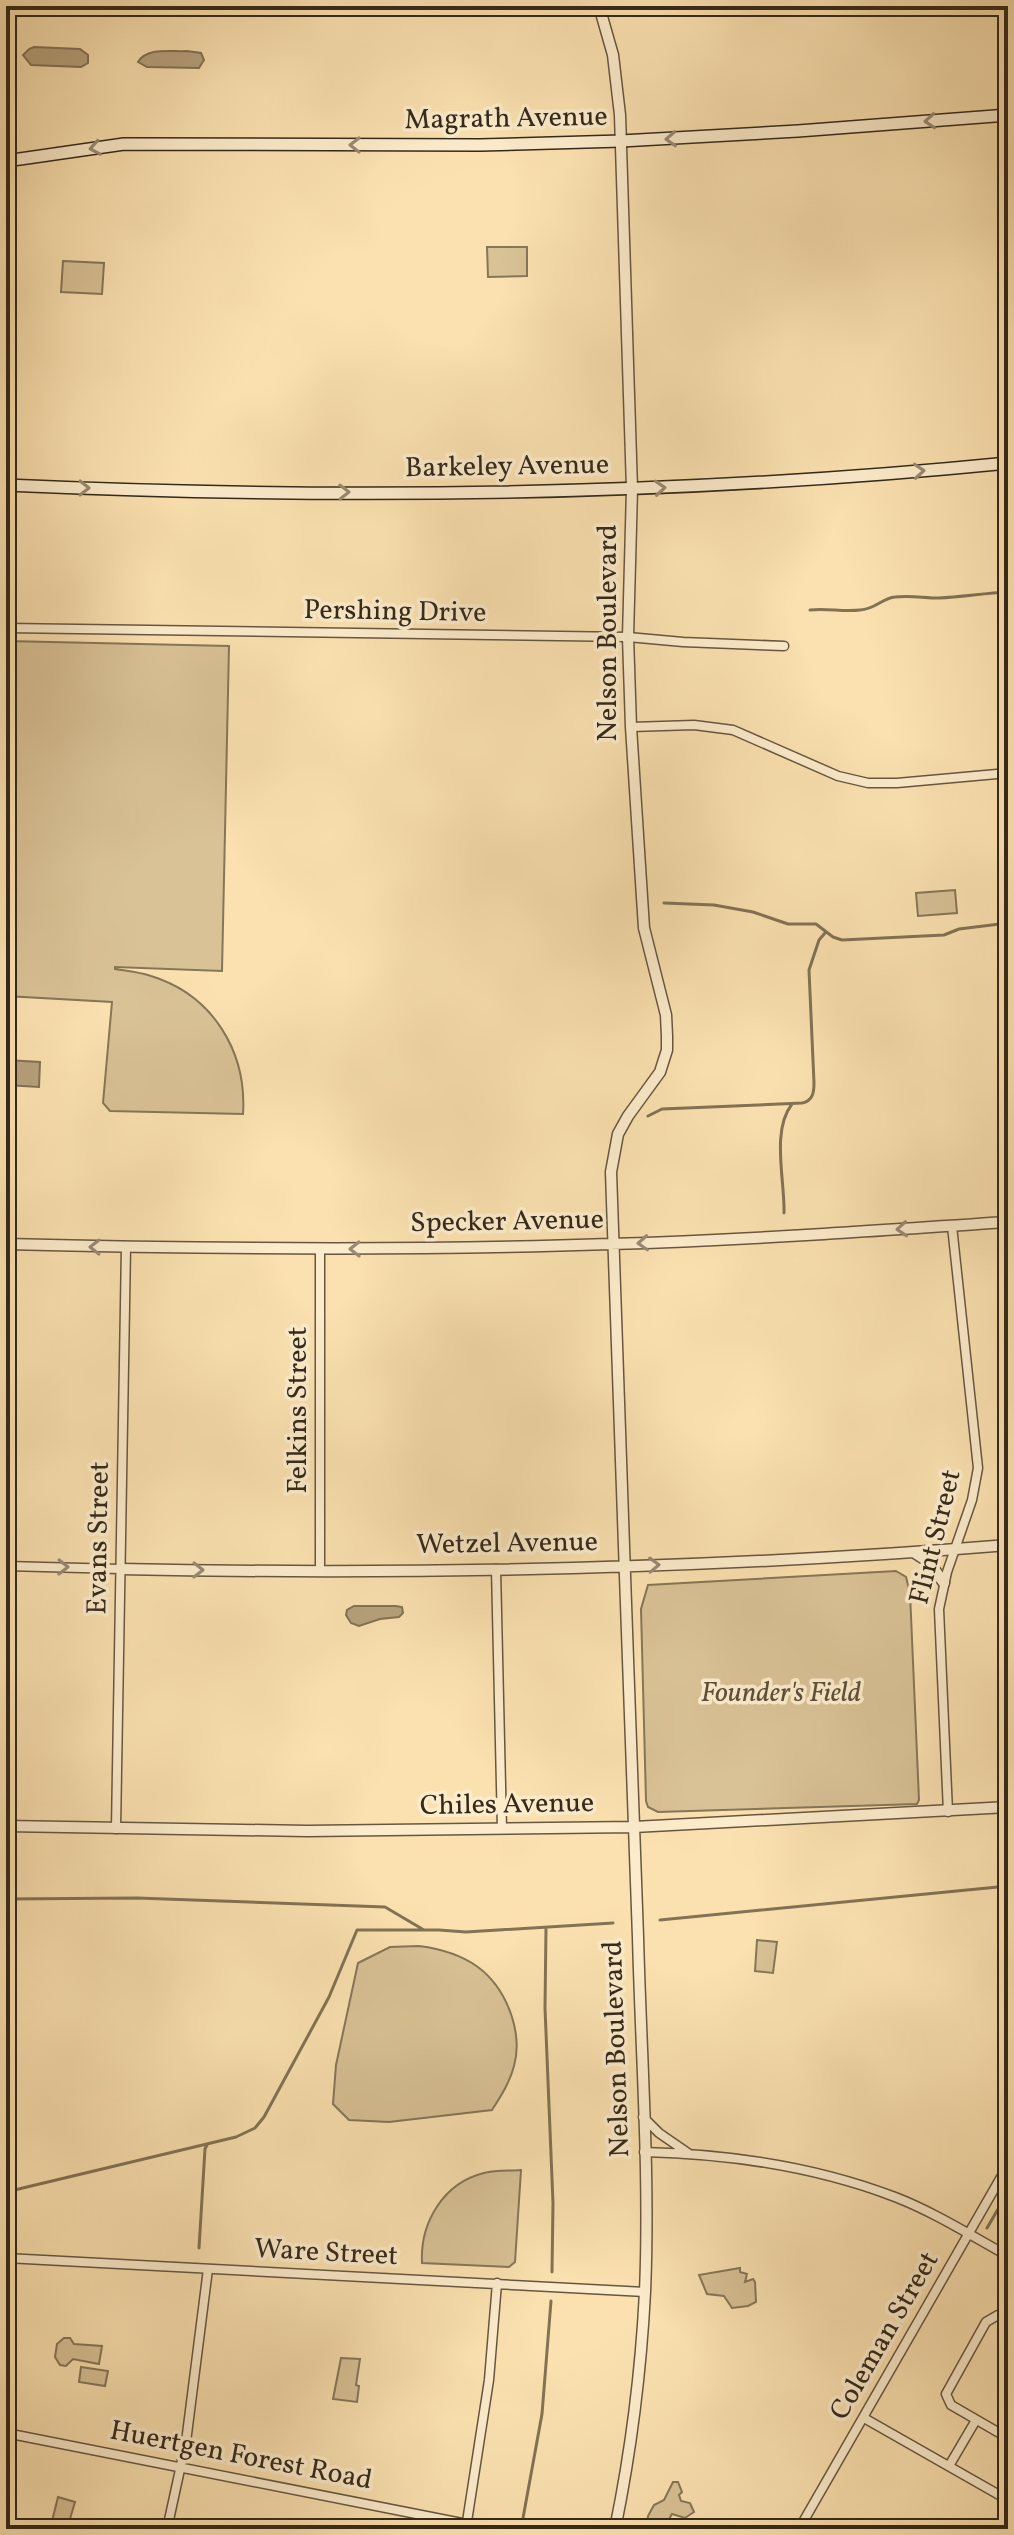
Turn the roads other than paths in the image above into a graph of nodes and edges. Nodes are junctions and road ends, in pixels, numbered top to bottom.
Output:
1 (599, 6) edge
2 (1008, 115) edge
3 (621, 141) junction
4 (6, 161) edge
5 (1008, 463) edge
6 (6, 485) edge
7 (632, 489) junction
8 (6, 628) edge
9 (628, 637) junction
10 (784, 646) dead end
11 (631, 727) junction
12 (1008, 773) edge
13 (1008, 1222) edge
14 (952, 1226) junction
15 (6, 1244) edge
16 (614, 1244) junction
17 (126, 1247) junction
18 (320, 1250) junction
19 (1008, 1545) edge
20 (955, 1549) junction
21 (913, 1552) junction
22 (6, 1566) edge
23 (625, 1566) junction
24 (120, 1569) junction
25 (496, 1569) junction
26 (320, 1571) junction
27 (944, 1583) junction
28 (1008, 1807) edge
29 (948, 1812) junction
30 (6, 1826) edge
31 (634, 1827) junction
32 (116, 1829) junction
33 (502, 1829) junction
34 (643, 2117) junction
35 (644, 2152) junction
36 (689, 2153) junction
37 (1008, 2165) edge
38 (968, 2234) junction
39 (1008, 2256) edge
40 (6, 2258) edge
41 (208, 2269) junction
42 (497, 2283) junction
43 (645, 2292) junction
44 (1008, 2320) edge
45 (864, 2418) junction
46 (976, 2420) junction
47 (6, 2433) edge
48 (1008, 2438) edge
49 (949, 2466) junction
50 (181, 2467) junction
51 (1008, 2500) edge
52 (466, 2527) edge
53 (167, 2529) edge
54 (615, 2529) edge
55 (799, 2529) edge

1 - 3 street, Nelson Boulevard
2 -> 3 main road, Magrath Avenue
3 -> 4 main road, Magrath Avenue
3 - 7 street, Nelson Boulevard
7 -> 5 main road, Barkeley Avenue
6 -> 7 main road, Barkeley Avenue
7 - 9 street, Nelson Boulevard
8 - 9 street, Pershing Drive
9 - 10 street, Pershing Drive
9 - 11 street, Nelson Boulevard
11 - 12 street
11 - 16 street, Nelson Boulevard
13 - 14 street, Specker Avenue
14 -> 16 street, Specker Avenue
14 - 20 street, Flint Street
17 -> 15 street, Specker Avenue
16 -> 18 street, Specker Avenue
16 - 23 street, Nelson Boulevard
17 - 18 street, Specker Avenue
17 - 24 street, Evans Street
18 - 26 street, Felkins Street
19 - 20 street, Wetzel Avenue
20 - 21 street, Wetzel Avenue
20 - 27 street, Flint Street
23 -> 21 street, Wetzel Avenue
21 - 27 street
22 -> 24 street, Wetzel Avenue
23 - 25 street, Wetzel Avenue
23 - 31 street, Nelson Boulevard
24 -> 26 street, Wetzel Avenue
24 - 32 street, Evans Street
25 - 26 street, Wetzel Avenue
25 - 33 street
27 - 29 street, Flint Street
28 - 29 street, Chiles Avenue
29 - 31 street, Chiles Avenue
30 - 32 street, Chiles Avenue
31 - 33 street, Chiles Avenue
31 - 34 street, Nelson Boulevard
32 - 33 street, Chiles Avenue
34 - 35 street, Nelson Boulevard
34 - 36 street
35 - 36 street
35 - 43 street, Nelson Boulevard
36 - 38 street
37 - 38 street, Coleman Street
38 - 39 street
38 - 45 street, Coleman Street
40 - 41 street, Ware Street
41 - 42 street, Ware Street
41 - 50 street
42 - 43 street, Ware Street
42 - 52 street
43 - 54 street, Nelson Boulevard
44 - 46 street
45 - 49 street
45 - 55 street, Coleman Street
46 - 48 street
46 - 49 street
47 - 50 street, Huertgen Forest Road
49 - 51 street
50 - 52 street, Huertgen Forest Road
50 - 53 street

